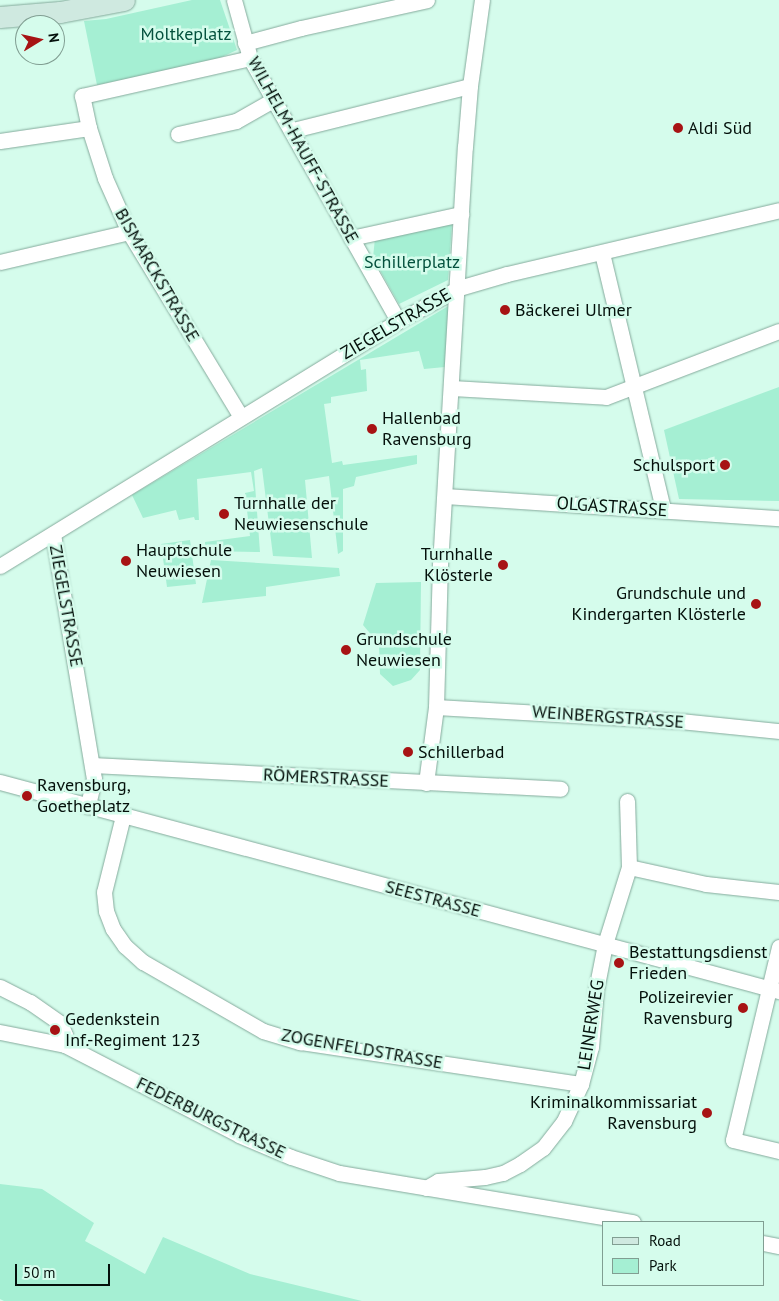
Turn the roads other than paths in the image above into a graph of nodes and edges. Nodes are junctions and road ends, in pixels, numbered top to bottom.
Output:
1 (124, 0) edge
2 (234, 0) edge
3 (427, 0) edge
4 (482, 0) edge
5 (0, 17) edge
6 (245, 43) junction
7 (250, 58) junction
8 (470, 86) junction
9 (274, 100) junction
10 (89, 128) junction
11 (293, 130) junction
12 (178, 134) dead end
13 (0, 141) edge
14 (779, 210) edge
15 (461, 214) junction
16 (129, 232) junction
17 (352, 238) junction
18 (602, 253) junction
19 (0, 262) edge
20 (459, 288) junction
21 (398, 321) junction
22 (779, 331) edge
23 (635, 387) junction
24 (452, 388) junction
25 (241, 417) junction
26 (445, 496) junction
27 (663, 510) junction
28 (779, 518) edge
29 (54, 534) junction
30 (0, 566) edge
31 (436, 707) junction
32 (779, 731) edge
33 (92, 765) junction
34 (0, 782) edge
35 (426, 783) junction
36 (560, 789) dead end
37 (626, 801) dead end
38 (88, 806) junction
39 (123, 816) junction
40 (629, 867) junction
41 (779, 892) edge
42 (605, 944) junction
43 (779, 947) edge
44 (0, 987) edge
45 (774, 990) edge
46 (0, 1032) edge
47 (65, 1045) junction
48 (582, 1084) junction
49 (779, 1151) edge
50 (425, 1189) junction
51 (626, 1221) edge
52 (764, 1243) edge
53 (779, 1246) edge

1 - 5 main road
2 - 6 street, WILHELM-HAUFF-STRASSE
3 - 6 street
4 - 8 street
6 - 7 street, WILHELM-HAUFF-STRASSE
7 - 9 street, WILHELM-HAUFF-STRASSE
7 - 10 street, BISMARCKSTRASSE
8 - 11 street
8 - 15 street
9 - 11 street, WILHELM-HAUFF-STRASSE
9 - 12 street
10 - 13 street
10 - 16 street, BISMARCKSTRASSE
11 - 17 street, WILHELM-HAUFF-STRASSE
14 - 18 street, ZIEGELSTRASSE
15 - 17 street
15 - 20 street
16 - 19 street
16 - 25 street, BISMARCKSTRASSE
17 - 21 street, WILHELM-HAUFF-STRASSE
18 - 20 street, ZIEGELSTRASSE
18 - 23 street
20 - 21 street, ZIEGELSTRASSE
20 - 24 street
21 - 25 street, ZIEGELSTRASSE
22 - 23 street
23 - 24 street
23 - 27 street
24 - 26 street
25 - 29 street, ZIEGELSTRASSE
26 - 27 street, OLGASTRASSE
26 - 31 street
27 - 28 street, OLGASTRASSE
29 - 30 street, ZIEGELSTRASSE
29 - 33 street, ZIEGELSTRASSE
31 - 32 street, WEINBERGSTRASSE
31 - 35 street
33 - 35 street, RÖMERSTRASSE
33 - 38 street
34 - 38 street, SEESTRASSE
35 - 36 street, RÖMERSTRASSE
37 - 40 street
38 - 39 street, SEESTRASSE
39 - 42 street, SEESTRASSE
39 - 48 street, ZOGENFELDSTRASSE
40 - 41 street
40 - 42 street
42 - 45 street, SEESTRASSE
42 - 48 street, LEINERWEG
43 - 45 street
44 - 47 street
45 - 49 street
46 - 47 street, FEDERBURGSTRASSE
47 - 50 street, FEDERBURGSTRASSE
48 - 50 street, LEINERWEG
50 - 51 street, FEDERBURGSTRASSE
52 - 53 street

